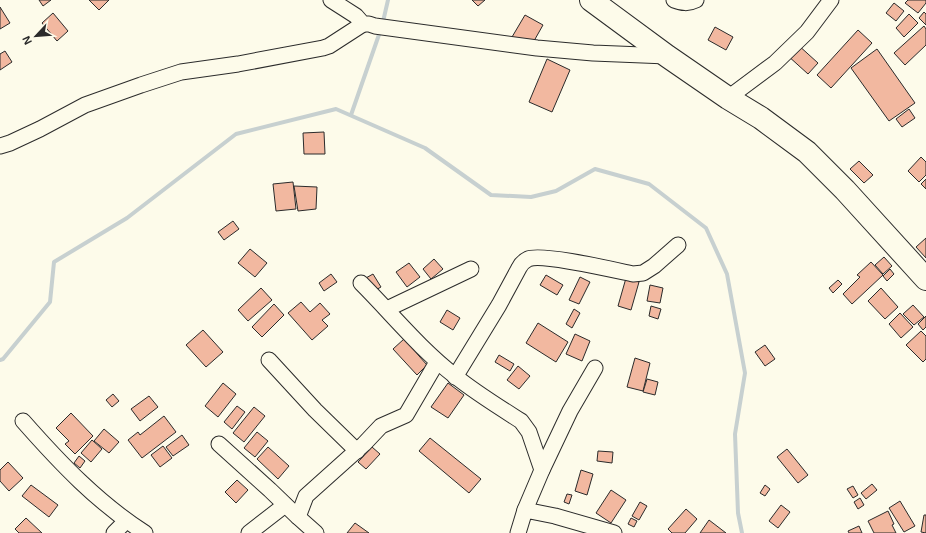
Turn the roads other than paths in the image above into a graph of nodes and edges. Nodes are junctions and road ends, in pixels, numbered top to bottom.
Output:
1 (331, 0) edge
2 (591, 0) edge
3 (674, 0) edge
4 (696, 0) edge
5 (831, 0) edge
6 (363, 24) junction
7 (666, 56) junction
8 (728, 98) junction
9 (0, 146) edge
10 (678, 246) dead end
11 (471, 269) dead end
12 (926, 279) edge
13 (361, 283) dead end
14 (387, 309) junction
15 (269, 360) dead end
16 (438, 362) junction
17 (595, 368) dead end
18 (455, 377) junction
19 (24, 421) dead end
20 (219, 444) dead end
21 (356, 451) junction
22 (542, 470) junction
23 (285, 505) junction
24 (526, 510) junction
25 (298, 517) junction
26 (126, 520) junction
27 (114, 533) edge
28 (145, 533) edge
29 (249, 533) edge
30 (316, 533) edge
31 (518, 533) edge
32 (614, 533) edge

1 - 6 street
2 - 7 highway
3 - 4 street
5 - 8 street
6 - 7 street
6 - 9 street
7 - 8 highway
8 - 12 highway
10 - 18 street
11 - 14 street
13 - 14 street
14 - 16 street
15 - 21 street
16 - 18 street
16 - 21 street
17 - 22 street
18 - 22 street
19 - 26 street
20 - 23 street
21 - 25 street
22 - 24 street
23 - 25 street
23 - 29 street
24 - 31 street
24 - 32 street
25 - 30 street
26 - 27 street
26 - 28 street

